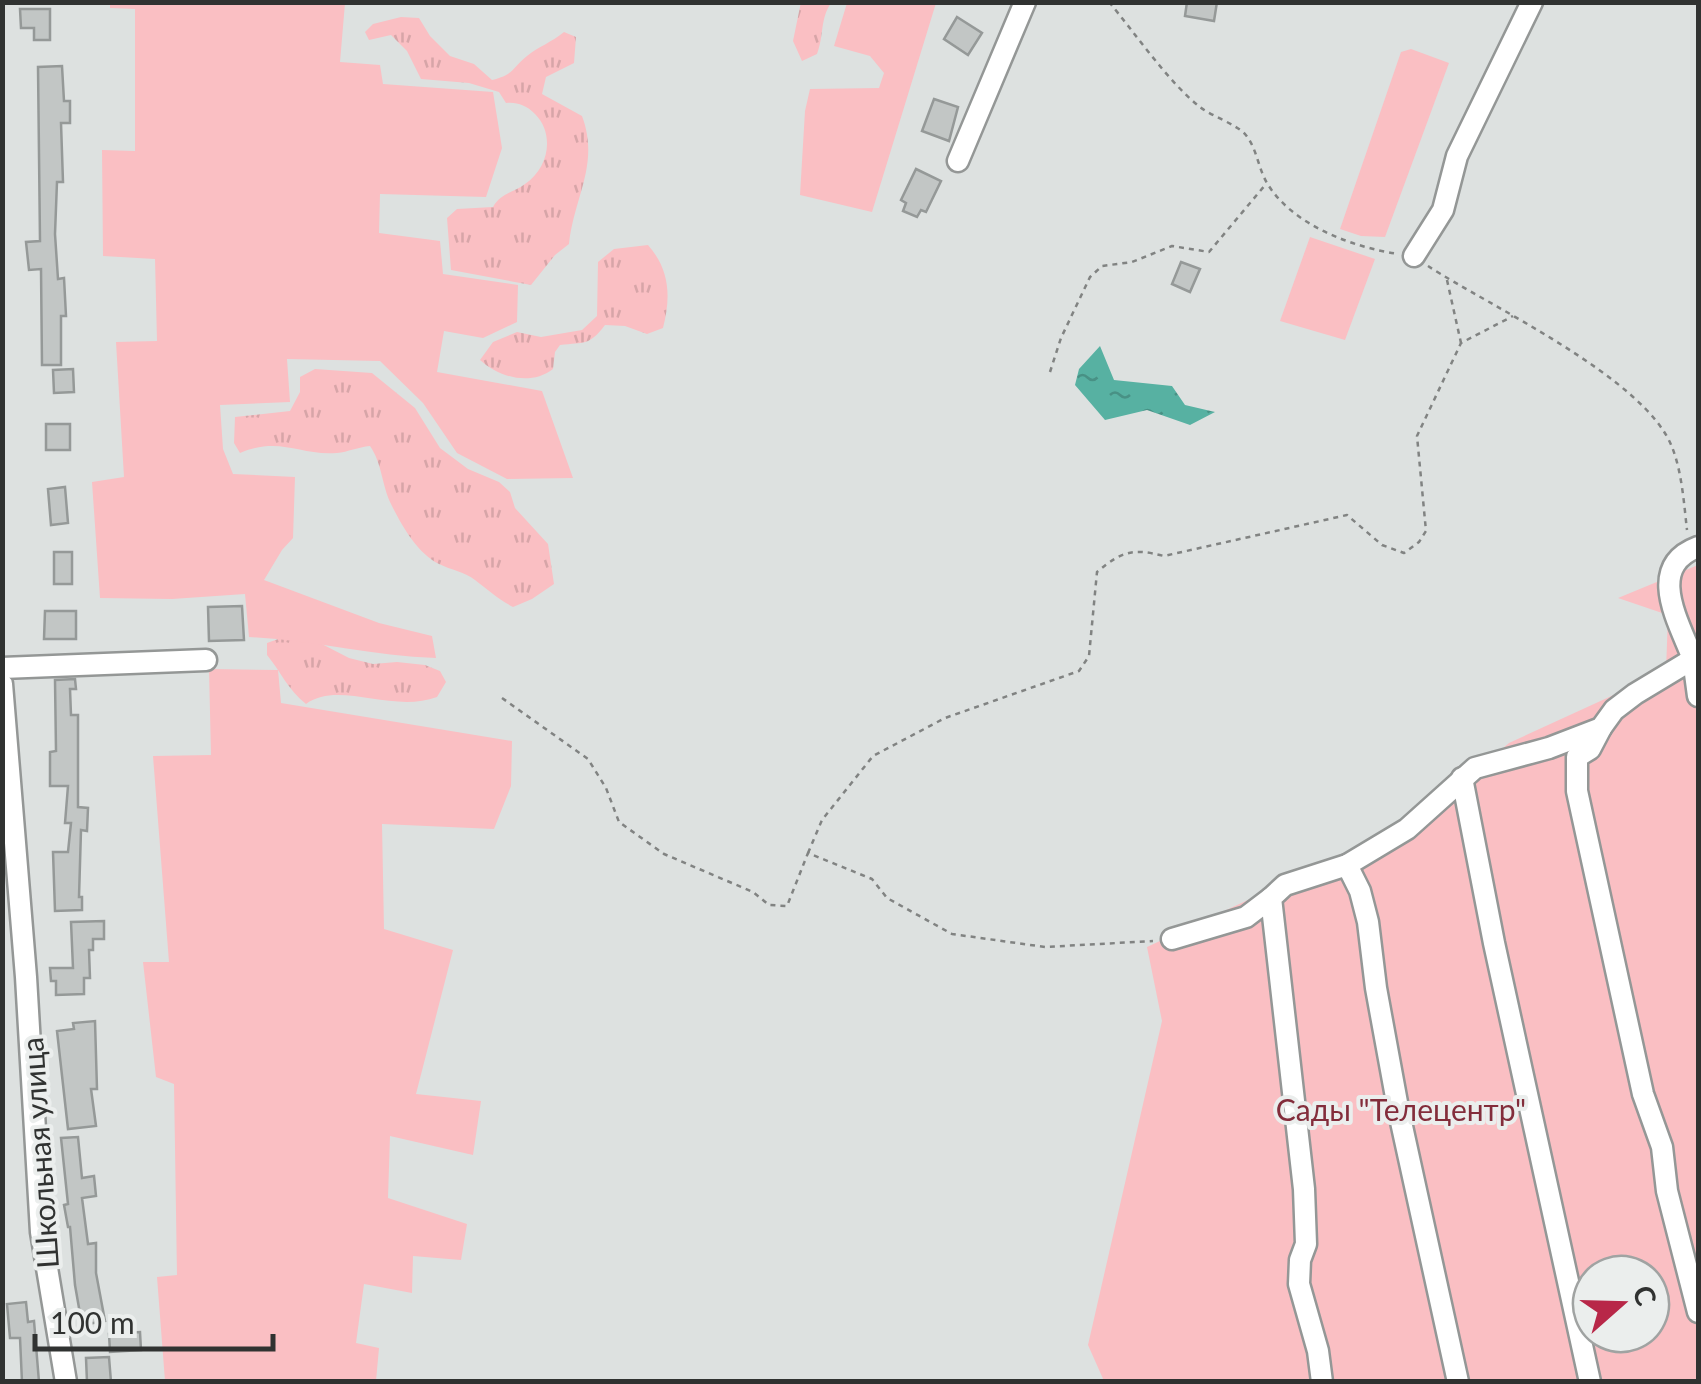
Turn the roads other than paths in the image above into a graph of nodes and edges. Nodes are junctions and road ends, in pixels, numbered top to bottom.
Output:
1 (1025, 2) edge
2 (1532, 2) edge
3 (958, 162) dead end
4 (1414, 256) dead end
5 (1698, 546) edge
6 (1693, 659) junction
7 (206, 660) dead end
8 (2, 668) edge
9 (2, 684) edge
10 (1698, 696) edge
11 (1601, 728) junction
12 (1462, 778) junction
13 (1346, 866) junction
14 (10, 870) edge
15 (1271, 898) junction
16 (1172, 939) road end
17 (1698, 1312) edge
18 (66, 1382) edge
19 (1322, 1382) edge
20 (1458, 1382) edge
21 (1590, 1382) edge

1 - 3 street
2 - 4 street
5 - 6 street
6 - 10 street
6 - 11 street
7 - 8 street
9 - 14 street, Школьная улица
11 - 12 street
11 - 17 street
12 - 13 street
12 - 21 street
13 - 15 street
13 - 20 street
14 - 18 street, Школьная улица
15 - 16 street
15 - 19 street

